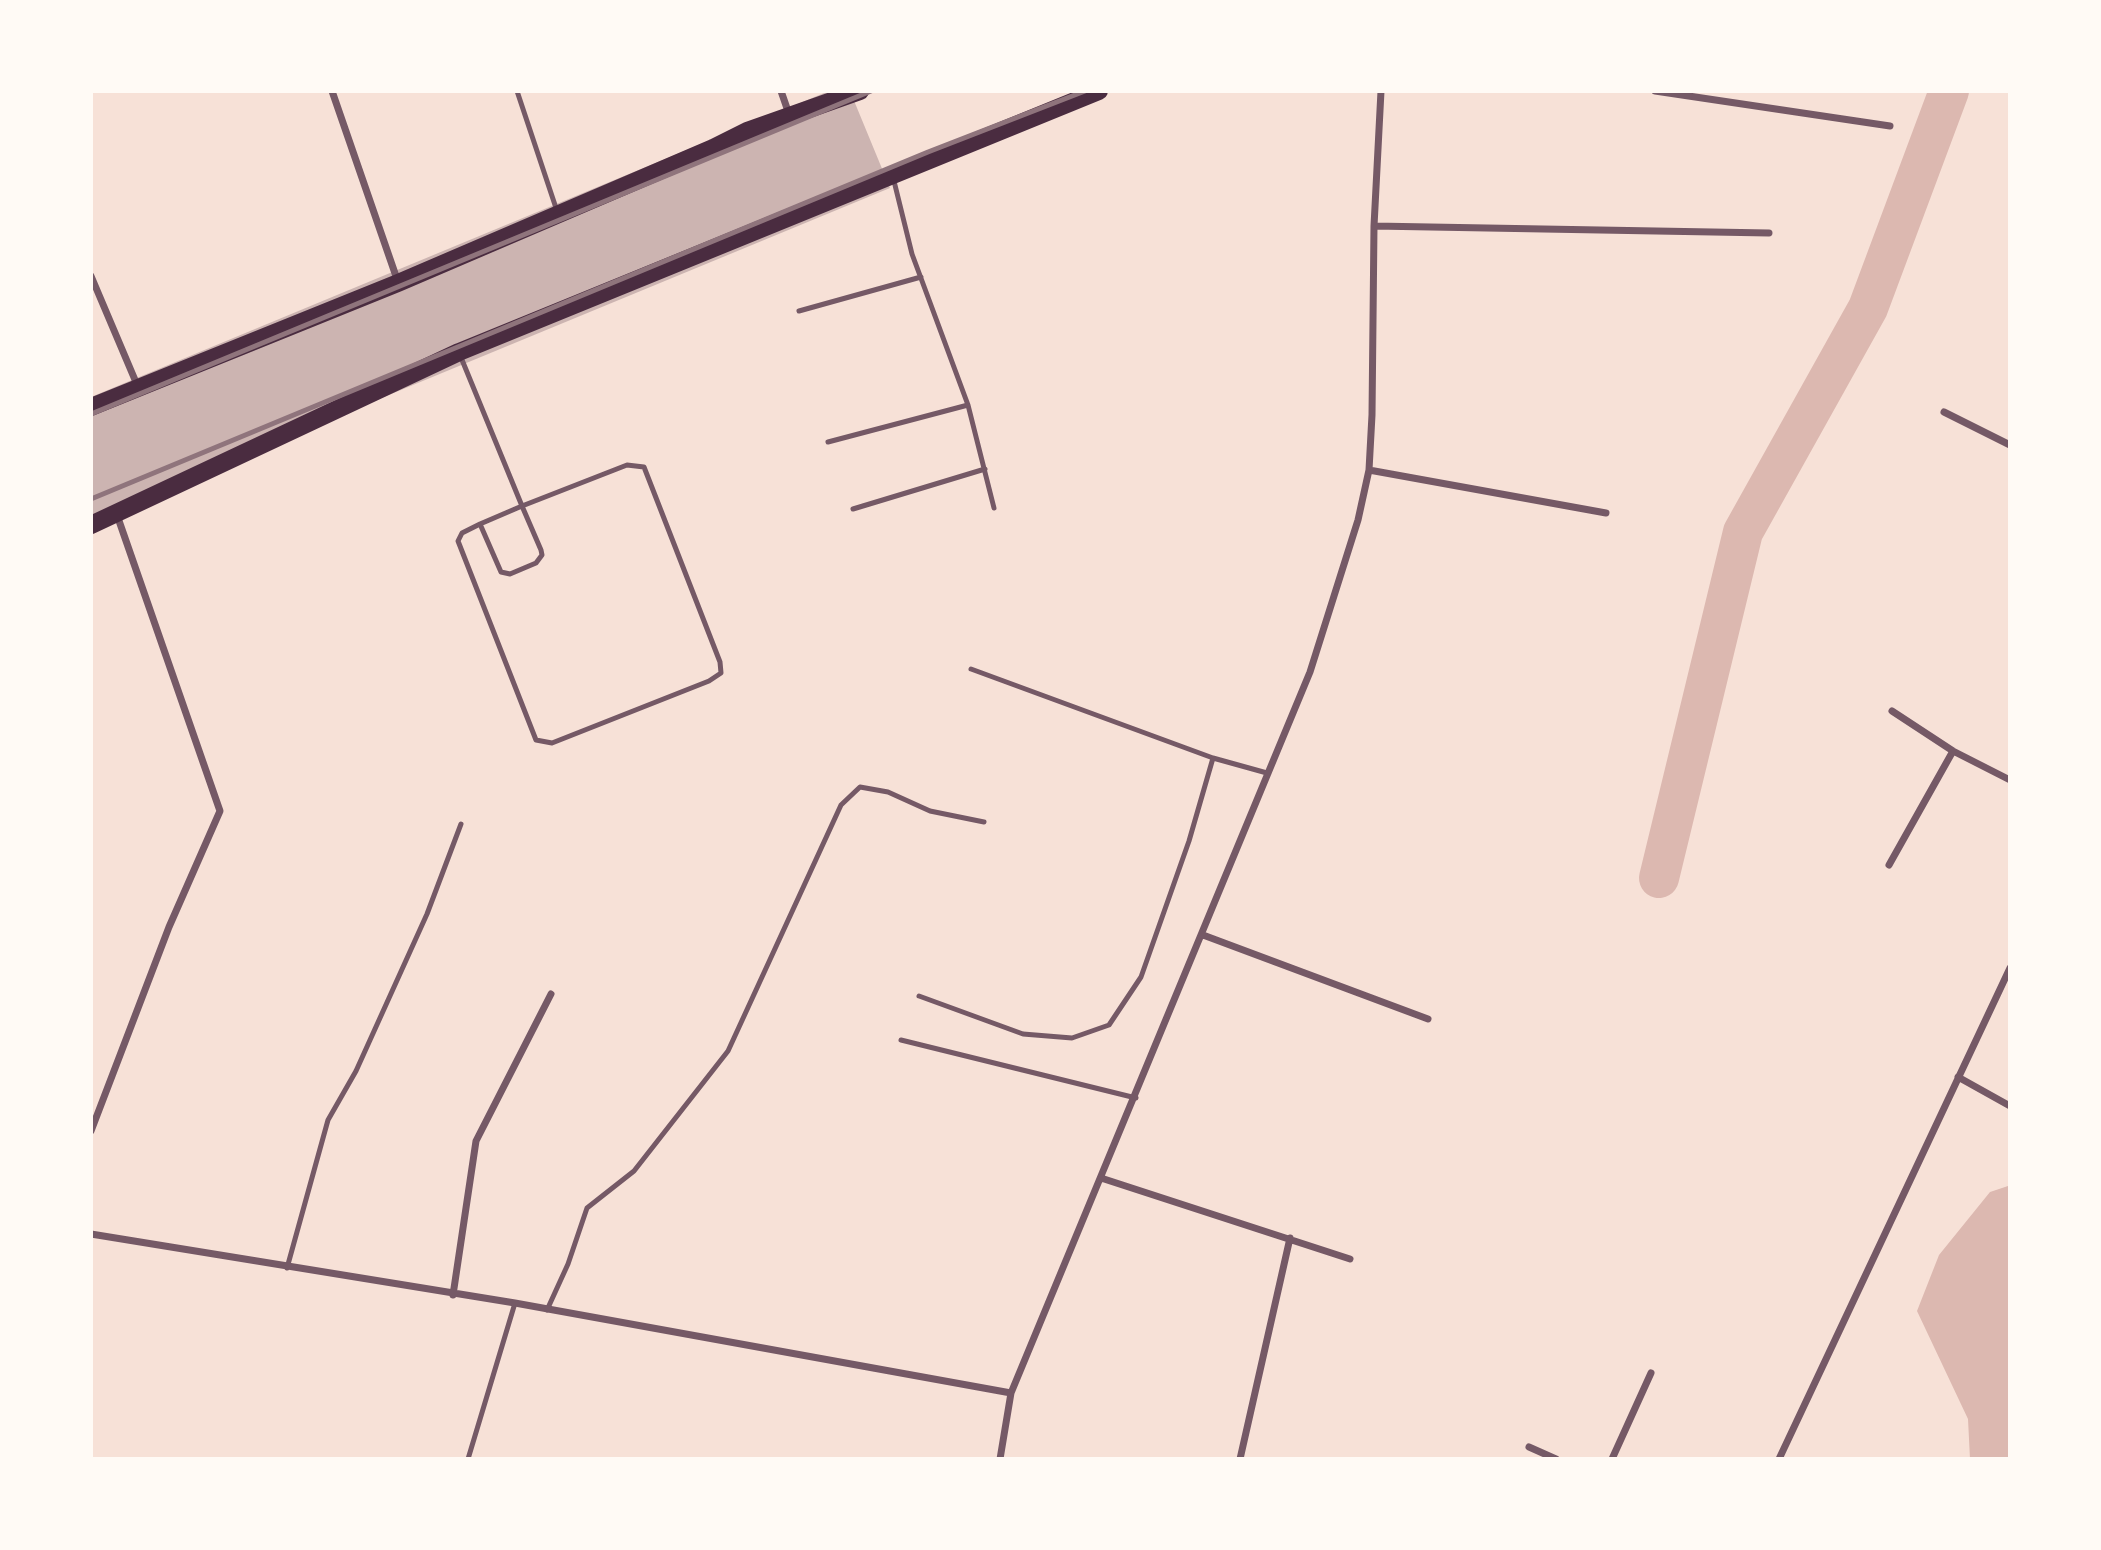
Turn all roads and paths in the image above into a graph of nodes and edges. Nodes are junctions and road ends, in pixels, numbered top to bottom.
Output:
1 (332, 91) edge
2 (517, 91) edge
3 (781, 91) edge
4 (860, 91) edge
5 (1099, 91) edge
6 (1381, 91) edge
7 (1656, 91) edge
8 (790, 117) junction
9 (1890, 126) dead end
10 (893, 177) junction
11 (558, 213) junction
12 (1374, 226) junction
13 (1769, 233) dead end
14 (91, 276) edge
15 (921, 277) junction
16 (398, 283) junction
17 (799, 311) dead end
18 (459, 352) junction
19 (138, 387) junction
20 (968, 405) junction
21 (91, 407) edge
22 (1944, 412) dead end
23 (828, 442) dead end
24 (2010, 445) edge
25 (985, 469) junction
26 (1369, 470) junction
27 (522, 506) junction
28 (995, 508) dead end
29 (853, 509) dead end
30 (1606, 513) dead end
31 (117, 515) junction
32 (480, 524) junction
33 (91, 525) edge
34 (971, 669) dead end
35 (1892, 710) dead end
36 (1953, 751) junction
37 (1213, 758) junction
38 (1267, 773) junction
39 (2010, 780) edge
40 (984, 822) dead end
41 (461, 824) dead end
42 (1889, 865) dead end
43 (1203, 935) junction
44 (2010, 968) edge
45 (551, 994) dead end
46 (919, 996) dead end
47 (1428, 1019) dead end
48 (901, 1040) dead end
49 (1958, 1077) junction
50 (1136, 1098) junction
51 (2010, 1105) edge
52 (91, 1131) edge
53 (1101, 1178) junction
54 (91, 1234) edge
55 (1290, 1238) junction
56 (1350, 1259) dead end
57 (287, 1268) junction
58 (453, 1295) junction
59 (514, 1303) junction
60 (547, 1310) junction
61 (1651, 1373) dead end
62 (1011, 1393) junction
63 (1529, 1447) dead end
64 (468, 1459) edge
65 (1000, 1459) edge
66 (1240, 1459) edge
67 (1556, 1459) edge
68 (1612, 1459) edge
69 (1779, 1459) edge

1 - 16 street
2 - 11 lane
3 - 8 street
4 - 8 main road
5 - 10 main road
6 - 12 street
7 - 9 street
8 - 11 main road
10 - 15 lane
10 - 18 main road
11 - 16 main road
12 - 13 street
12 - 26 street
14 - 19 street
15 - 17 lane
15 - 20 lane
16 - 19 main road
18 - 27 lane
18 - 31 main road
19 - 21 main road
20 - 23 lane
20 - 25 lane
22 - 24 street
25 - 28 lane
25 - 29 lane
26 - 30 street
26 - 38 street
27 - 32 lane
27 - 32 lane
27 - 32 lane
31 - 33 main road
31 - 52 street
34 - 37 lane
35 - 36 street
36 - 39 street
36 - 42 street
37 - 38 lane
37 - 46 lane
38 - 43 street
40 - 60 lane
41 - 57 lane
43 - 47 street
43 - 50 street
44 - 49 street
45 - 58 street
48 - 50 lane
49 - 51 street
49 - 69 street
50 - 53 street
53 - 55 street
53 - 62 street
54 - 57 street
55 - 56 street
55 - 66 street
57 - 58 street
58 - 59 street
59 - 60 street
59 - 64 lane
60 - 62 street
61 - 68 street
62 - 65 street
63 - 67 street

